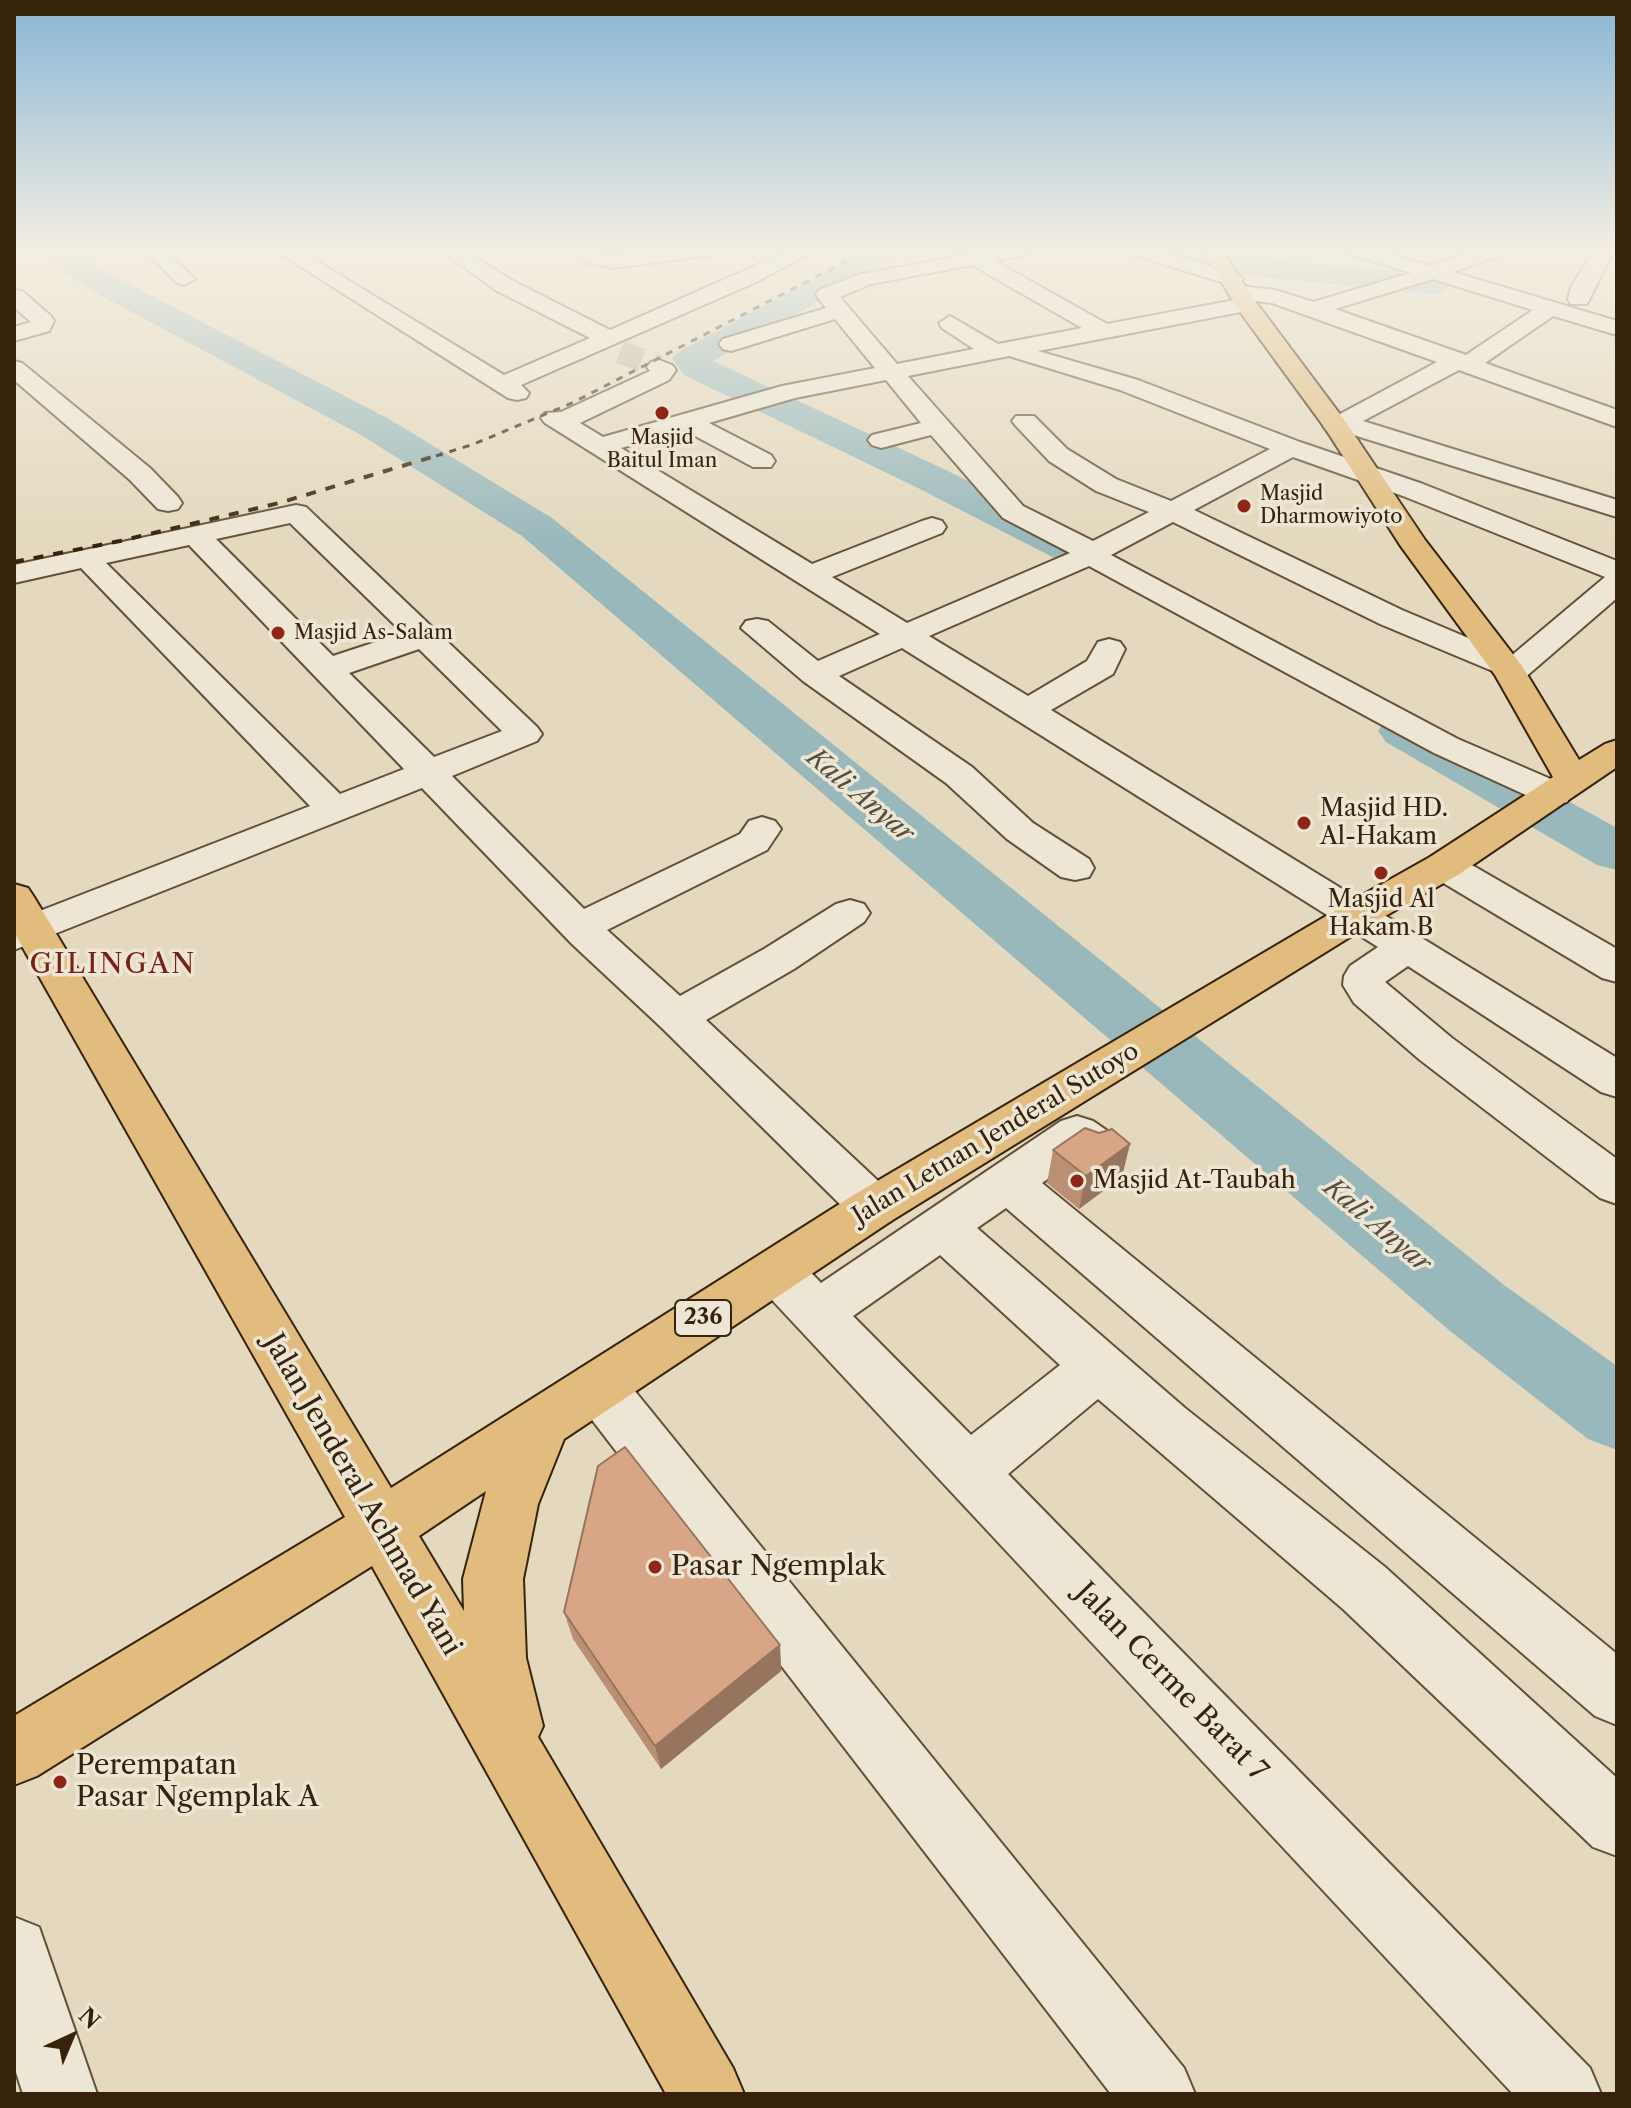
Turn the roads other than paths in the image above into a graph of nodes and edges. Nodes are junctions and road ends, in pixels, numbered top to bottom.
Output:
1 (443, 347) edge
2 (600, 347) edge
3 (873, 347) edge
4 (997, 347) edge
5 (1022, 347) edge
6 (1284, 347) edge
7 (1422, 347) edge
8 (1487, 347) edge
9 (1004, 351) junction
10 (1463, 362) junction
11 (659, 367) dead end
12 (14, 368) edge
13 (893, 371) junction
14 (1158, 397) junction
15 (1133, 408) dead end
16 (1617, 419) edge
17 (686, 421) junction
18 (1025, 421) dead end
19 (1339, 425) junction
20 (938, 426) junction
21 (881, 440) dead end
22 (600, 446) junction
23 (1291, 448) junction
24 (762, 461) dead end
25 (1366, 475) junction
26 (168, 503) dead end
27 (1617, 509) edge
28 (1175, 512) junction
29 (932, 527) dead end
30 (196, 535) junction
31 (1082, 558) junction
32 (95, 569) dead end
33 (1617, 571) edge
34 (14, 574) edge
35 (811, 575) junction
36 (1617, 582) edge
37 (757, 628) dead end
38 (905, 635) junction
39 (426, 636) junction
40 (1109, 649) dead end
41 (328, 669) junction
42 (1506, 669) junction
43 (815, 674) junction
44 (1026, 711) junction
45 (1614, 758) edge
46 (428, 771) junction
47 (1549, 796) junction
48 (335, 810) junction
49 (762, 829) dead end
50 (1444, 866) junction
51 (1075, 868) dead end
52 (850, 913) dead end
53 (1357, 915) junction
54 (20, 921) edge
55 (580, 927) junction
56 (1407, 946) junction
57 (1617, 968) edge
58 (677, 1017) junction
59 (1617, 1080) edge
60 (1092, 1145) edge
61 (1007, 1181) junction
62 (1617, 1185) edge
63 (874, 1207) junction
64 (941, 1226) junction
65 (797, 1292) junction
66 (1098, 1367) junction
67 (598, 1386) junction
68 (543, 1423) junction
69 (969, 1471) junction
70 (382, 1527) junction
71 (1617, 1694) edge
72 (14, 1753) edge
73 (527, 1780) junction
74 (1617, 1823) edge
75 (14, 1952) edge
76 (60, 2094) edge
77 (707, 2094) edge
78 (1158, 2094) edge
79 (1564, 2094) edge

1 - 2 street
3 - 13 street
4 - 9 street
5 - 9 street
6 - 19 main road
7 - 10 street
8 - 10 street
9 - 13 street
9 - 14 street
10 - 16 street
10 - 19 street
11 - 22 street
12 - 26 street
13 - 17 street
13 - 20 street
14 - 15 street
14 - 23 street
17 - 22 street
17 - 24 street
18 - 28 street
19 - 25 main road
19 - 27 street
20 - 21 street
20 - 31 street
22 - 35 street
23 - 25 street
23 - 28 street
25 - 33 street
25 - 42 main road
28 - 31 street
28 - 42 street
29 - 35 street
30 - 34 street
30 - 39 street
30 - 41 street
31 - 38 street
31 - 47 street
32 - 48 street
35 - 38 street
36 - 42 street
37 - 43 street
38 - 43 street
38 - 44 street
39 - 41 street
39 - 46 street
40 - 44 street
41 - 46 street
42 - 47 main road
43 - 51 street
44 - 53 street
45 - 47 main road, Jalan Letnan Jenderal Sutoyo
46 - 48 street
46 - 55 street
47 - 50 main road, Jalan Letnan Jenderal Sutoyo / 236
48 - 54 street
49 - 55 street
50 - 53 main road, Jalan Letnan Jenderal Sutoyo / 236
50 - 57 street
52 - 58 street
53 - 56 street
53 - 63 main road, Jalan Letnan Jenderal Sutoyo / 236
54 - 70 main road, Jalan Jenderal Achmad Yani
55 - 58 street
56 - 59 street
56 - 62 street
58 - 63 street
60 - 61 street
61 - 64 street
61 - 71 street
63 - 65 main road, Jalan Letnan Jenderal Sutoyo / 236
64 - 65 street
64 - 66 street
65 - 67 main road, Jalan Letnan Jenderal Sutoyo / 236
65 - 69 street, Jalan Cerme Barat 7
66 - 69 street
66 - 74 street
67 - 68 main road, Jalan Letnan Jenderal Sutoyo / 236
67 - 78 street
68 - 70 main road, Jalan Letnan Jenderal Sutoyo / 236
68 - 73 main road
69 - 79 street, Jalan Cerme Barat 7
70 - 72 main road, Jalan Letnan Jenderal Sutoyo
70 - 73 main road, Jalan Jenderal Achmad Yani
73 - 77 main road, Jalan Jenderal Achmad Yani
75 - 76 street

